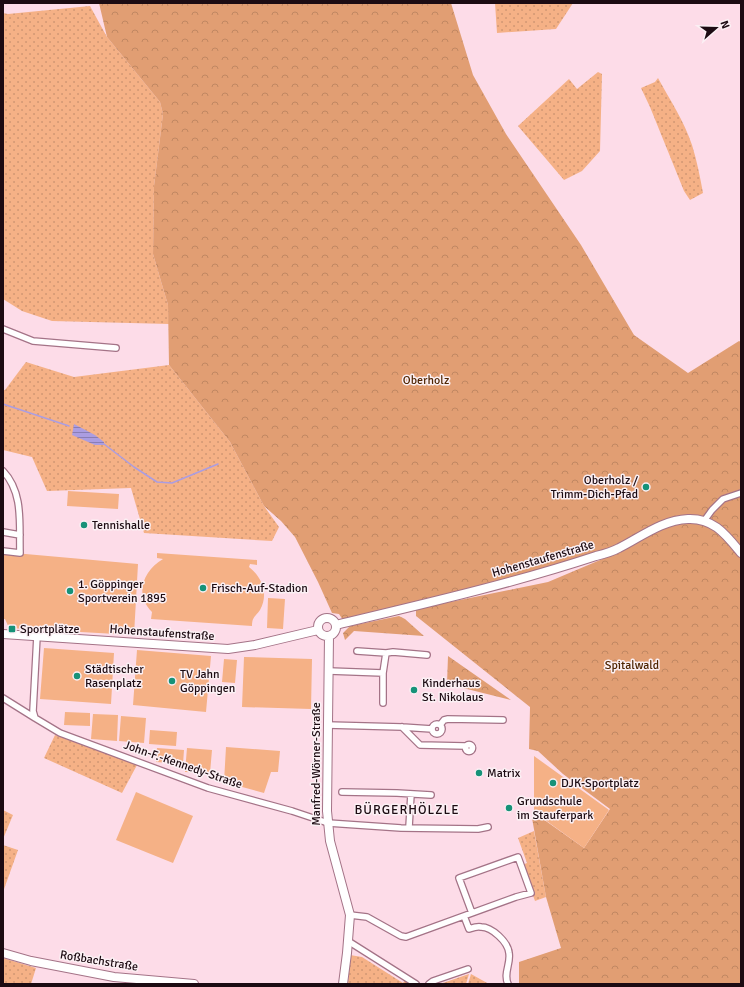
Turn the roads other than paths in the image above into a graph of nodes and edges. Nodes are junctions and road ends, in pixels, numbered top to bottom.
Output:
1 (3, 329) edge
2 (116, 348) dead end
3 (3, 471) edge
4 (741, 493) edge
5 (704, 521) junction
6 (3, 532) edge
7 (20, 535) junction
8 (3, 551) edge
9 (741, 553) edge
10 (336, 625) junction
11 (318, 630) junction
12 (3, 634) edge
13 (37, 636) junction
14 (329, 636) junction
15 (357, 651) dead end
16 (386, 654) junction
17 (427, 655) dead end
18 (329, 671) junction
19 (383, 673) junction
20 (3, 698) edge
21 (383, 703) dead end
22 (35, 718) junction
23 (503, 720) dead end
24 (328, 725) junction
25 (402, 727) junction
26 (465, 746) dead end
27 (342, 792) dead end
28 (411, 794) junction
29 (431, 795) dead end
30 (328, 823) junction
31 (409, 827) junction
32 (488, 827) dead end
33 (472, 913) junction
34 (350, 915) junction
35 (464, 916) junction
36 (348, 941) junction
37 (3, 953) edge
38 (468, 969) dead end
39 (194, 984) edge
40 (343, 984) edge
41 (416, 984) edge
42 (429, 984) edge
43 (508, 984) edge

1 - 2 street
3 - 7 street
4 - 5 street
5 - 9 main road, Hohenstaufenstraße
5 - 10 main road, Hohenstaufenstraße
6 - 7 street
7 - 8 street
10 - 11 main road
10 - 14 main road
11 - 13 main road, Hohenstaufenstraße
11 - 14 main road
12 - 13 main road, Hohenstaufenstraße
13 - 22 street
14 - 18 main road, Manfred-Wörner-Straße
15 - 16 street
16 - 17 street
16 - 19 street
18 - 19 street
18 - 24 main road, Manfred-Wörner-Straße
19 - 21 street
20 - 22 street, John-F.-Kennedy-Straße
22 - 30 street, John-F.-Kennedy-Straße
23 - 25 street
24 - 25 street
24 - 30 main road, Manfred-Wörner-Straße
25 - 26 street
27 - 28 street
28 - 29 street
28 - 31 street
30 - 31 street, John-F.-Kennedy-Straße
30 - 34 main road, Manfred-Wörner-Straße
31 - 32 street, John-F.-Kennedy-Straße
33 - 33 street
33 - 35 street
34 - 35 street
34 - 36 main road, Manfred-Wörner-Straße
35 - 43 street
36 - 40 main road, Manfred-Wörner-Straße
36 - 41 street
37 - 39 main road, Roßbachstraße
38 - 42 street

